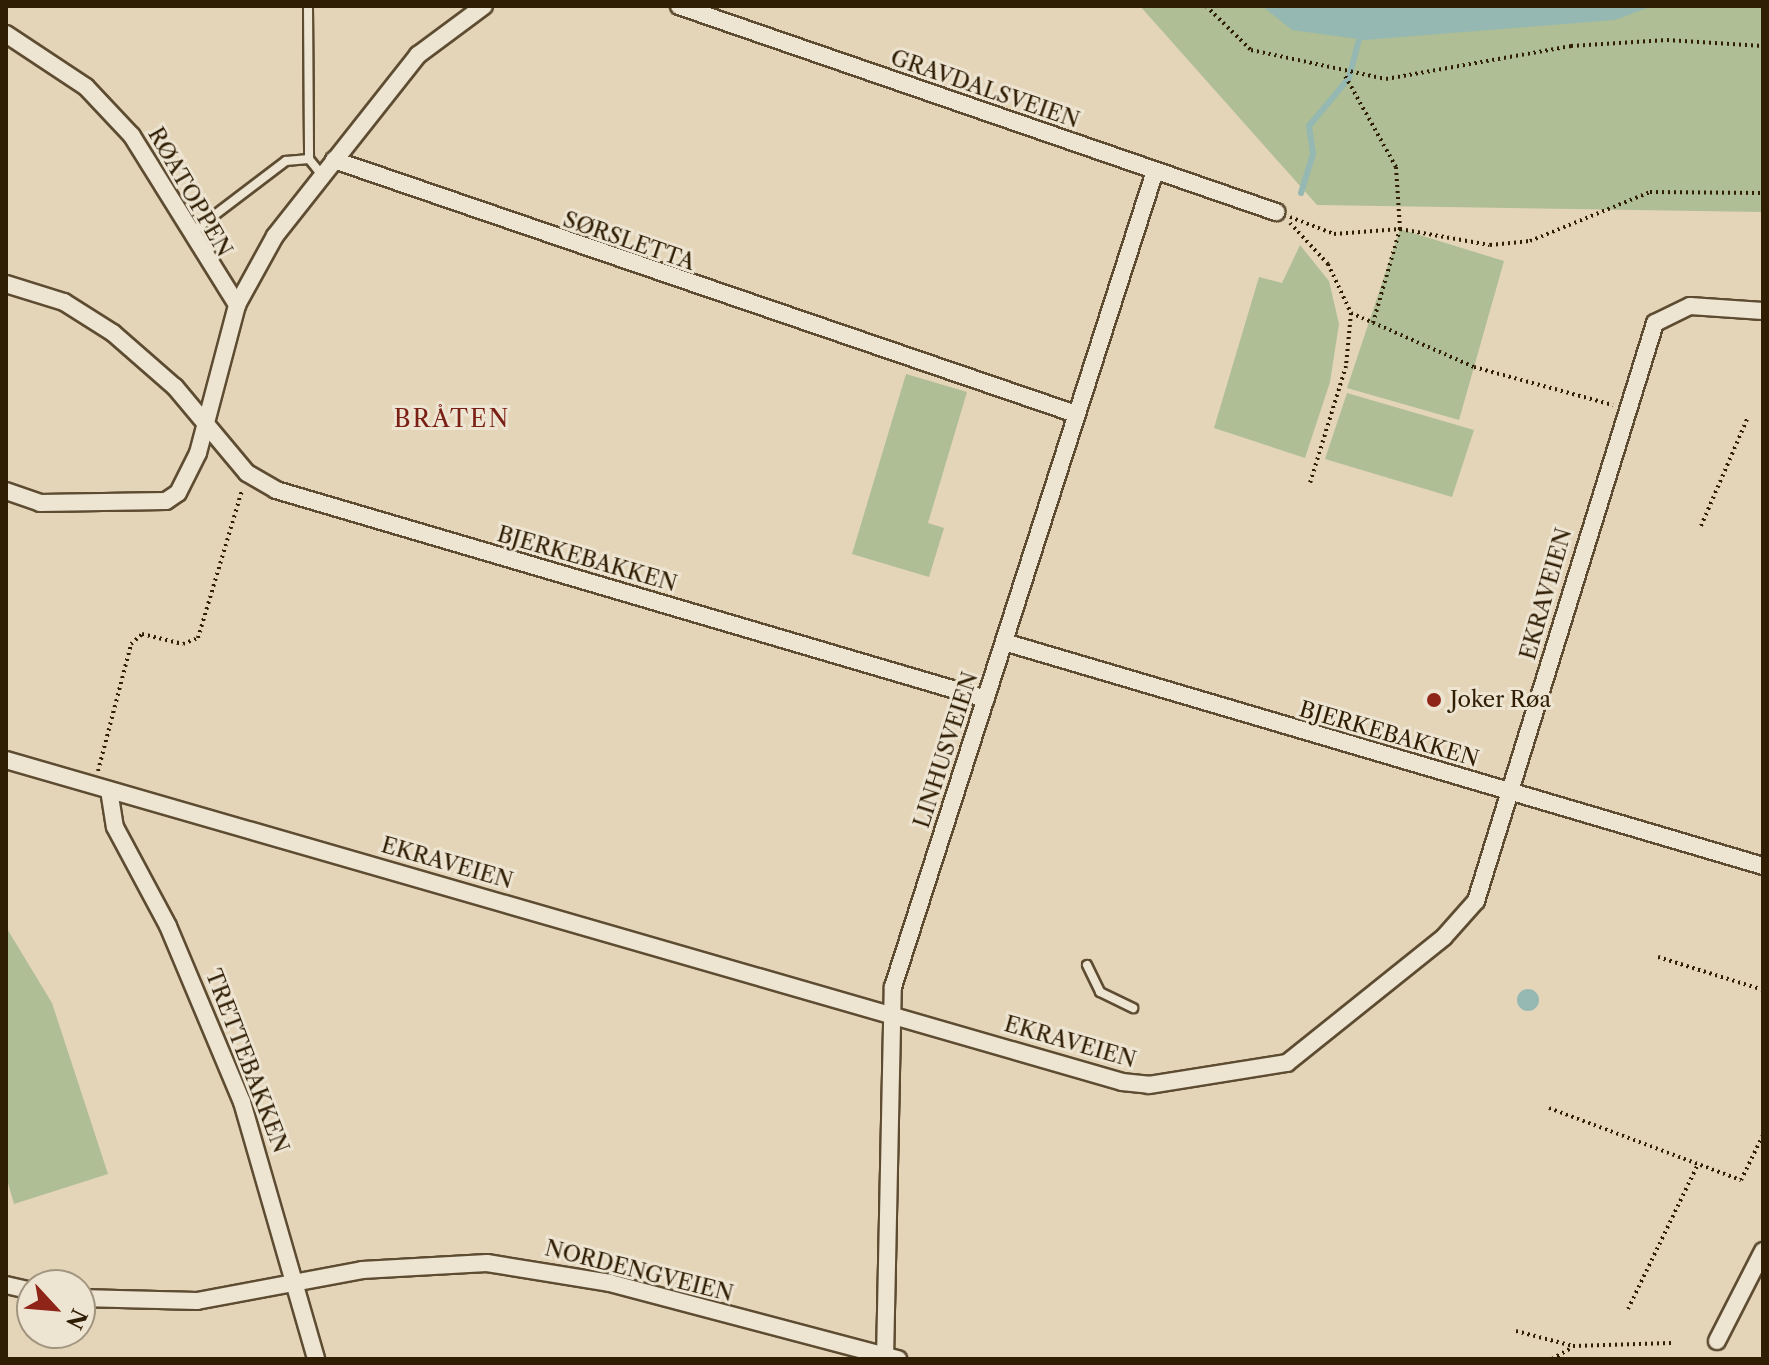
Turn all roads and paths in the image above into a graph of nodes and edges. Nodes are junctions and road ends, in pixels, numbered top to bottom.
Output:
1 (308, 6) edge
2 (484, 6) edge
3 (679, 6) edge
4 (1206, 6) edge
5 (6, 34) edge
6 (1763, 46) edge
7 (1344, 74) junction
8 (309, 159) junction
9 (334, 160) junction
10 (1155, 171) junction
11 (321, 174) junction
12 (1763, 193) edge
13 (1276, 212) junction
14 (1400, 229) junction
15 (190, 233) junction
16 (6, 284) edge
17 (237, 305) junction
18 (1763, 311) edge
19 (1351, 313) junction
20 (1373, 323) junction
21 (1623, 408) junction
22 (1076, 414) junction
23 (1748, 417) dead end
24 (203, 419) junction
25 (247, 473) junction
26 (1310, 483) dead end
27 (6, 491) edge
28 (1701, 526) dead end
29 (1004, 642) junction
30 (986, 699) junction
31 (6, 760) edge
32 (102, 788) junction
33 (1509, 792) junction
34 (1763, 866) edge
35 (1658, 957) dead end
36 (1087, 965) dead end
37 (1763, 990) edge
38 (1133, 1008) dead end
39 (889, 1011) junction
40 (1549, 1108) dead end
41 (1763, 1135) edge
42 (1698, 1164) junction
43 (1763, 1251) edge
44 (298, 1284) junction
45 (96, 1299) edge
46 (1628, 1309) dead end
47 (1516, 1331) dead end
48 (1717, 1341) dead end
49 (1671, 1343) dead end
50 (1573, 1346) junction
51 (889, 1358) edge
52 (316, 1359) edge
53 (1552, 1359) edge

1 - 8 lane
2 - 9 street
3 - 10 street, GRAVDALSVEIEN
4 - 7 path
5 - 15 street, RØATOPPEN
6 - 7 path
7 - 14 path
8 - 11 lane
8 - 15 lane
9 - 11 street
9 - 22 street, SØRSLETTA
10 - 13 street, GRAVDALSVEIEN
10 - 22 street, LINHUSVEIEN
11 - 17 street
12 - 14 path
13 - 14 path
13 - 19 path
14 - 20 path
15 - 17 street, RØATOPPEN
16 - 24 street, BJERKEBAKKEN
17 - 24 street
18 - 21 street, EKRAVEIEN
19 - 20 path
19 - 26 path
20 - 21 path
21 - 33 street, EKRAVEIEN
22 - 29 street, LINHUSVEIEN
23 - 28 path
24 - 25 street, BJERKEBAKKEN
24 - 27 street
25 - 30 street, BJERKEBAKKEN
25 - 32 path
29 - 30 street, LINHUSVEIEN
29 - 33 street, BJERKEBAKKEN
30 - 39 street, LINHUSVEIEN
31 - 32 street, EKRAVEIEN
32 - 39 street, EKRAVEIEN
32 - 44 street, TRETTEBAKKEN
33 - 34 street, BJERKEBAKKEN
33 - 39 street, EKRAVEIEN
35 - 37 path
36 - 38 lane
39 - 51 street, LINHUSVEIEN
40 - 42 path
41 - 42 path
42 - 46 path
43 - 48 street
44 - 45 street, NORDENGVEIEN
44 - 51 street, NORDENGVEIEN
44 - 52 street, TRETTEBAKKEN
47 - 50 path
49 - 50 path
50 - 53 path

